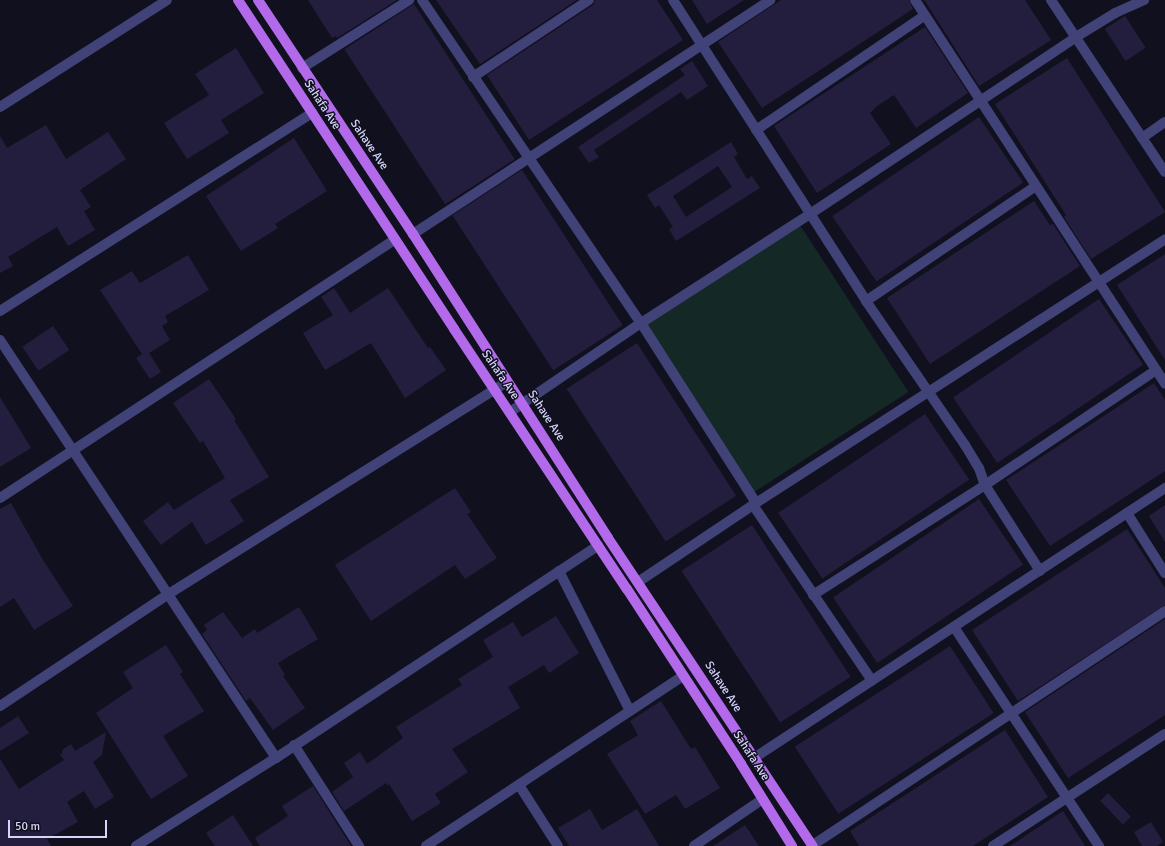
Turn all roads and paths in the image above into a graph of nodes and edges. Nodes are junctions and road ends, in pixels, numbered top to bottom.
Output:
1 (167, 0) edge
2 (238, 0) edge
3 (258, 0) edge
4 (409, 0) edge
5 (422, 0) edge
6 (589, 0) edge
7 (673, 0) edge
8 (770, 0) edge
9 (915, 0) edge
10 (1051, 0) edge
11 (1144, 0) edge
12 (925, 15) junction
13 (1076, 37) junction
14 (702, 45) junction
15 (302, 68) junction
16 (473, 77) junction
17 (980, 100) junction
18 (0, 107) edge
19 (312, 113) junction
20 (1165, 122) edge
21 (756, 130) junction
22 (1142, 138) junction
23 (528, 158) junction
24 (1165, 172) edge
25 (1036, 186) junction
26 (810, 214) junction
27 (413, 234) junction
28 (1165, 238) edge
29 (395, 240) junction
30 (1098, 282) junction
31 (866, 301) junction
32 (0, 311) edge
33 (641, 323) junction
34 (0, 340) edge
35 (1156, 370) junction
36 (507, 382) junction
37 (1165, 384) edge
38 (494, 390) junction
39 (929, 392) junction
40 (522, 403) junction
41 (510, 412) junction
42 (72, 450) junction
43 (985, 485) junction
44 (1165, 488) edge
45 (0, 498) edge
46 (755, 504) junction
47 (1127, 513) junction
48 (598, 546) junction
49 (559, 571) junction
50 (1040, 571) junction
51 (1165, 573) edge
52 (638, 582) junction
53 (167, 595) junction
54 (814, 595) junction
55 (1165, 611) edge
56 (954, 627) junction
57 (683, 676) junction
58 (872, 681) junction
59 (0, 706) edge
60 (630, 711) junction
61 (1011, 713) junction
62 (1165, 734) edge
63 (294, 745) junction
64 (276, 758) junction
65 (754, 758) junction
66 (518, 785) junction
67 (1067, 798) junction
68 (763, 799) junction
69 (136, 846) edge
70 (359, 846) edge
71 (426, 846) edge
72 (558, 846) edge
73 (694, 846) edge
74 (792, 846) edge
75 (813, 846) edge
76 (993, 846) edge
77 (1099, 846) edge

1 - 18 street
2 - 19 main road, Sahafa Ave
3 - 15 main road, Sahave Ave
4 - 15 street
5 - 16 street
6 - 16 street
7 - 14 street
8 - 14 street
9 - 12 street
10 - 13 street
11 - 13 street
12 - 17 street
12 - 21 street
13 - 17 street
13 - 22 street
14 - 21 street
14 - 23 street
15 - 27 main road, Sahave Ave
16 - 23 street
17 - 25 street
17 - 26 street
19 - 29 main road, Sahafa Ave
19 - 32 street
20 - 22 street
21 - 26 street
22 - 24 street
23 - 27 street
23 - 33 street
25 - 30 street
25 - 31 street
26 - 31 street
26 - 33 street
27 - 36 main road, Sahave Ave
28 - 30 street
29 - 38 main road, Sahafa Ave
29 - 42 street
30 - 35 street
30 - 39 street
31 - 39 street
33 - 40 street
33 - 46 street
34 - 42 street
35 - 37 street
35 - 43 street
36 - 38 street
36 - 40 main road, Sahave Ave
38 - 41 main road, Sahafa Ave
38 - 53 street
39 - 43 street
39 - 46 street
40 - 41 street
40 - 52 main road, Sahave Ave
41 - 48 main road, Sahafa Ave
42 - 45 street
42 - 53 street
43 - 50 street
43 - 54 street
44 - 47 street
46 - 52 street
46 - 54 street
47 - 50 street
47 - 51 street
48 - 49 street
48 - 57 main road, Sahafa Ave
49 - 60 street
49 - 63 street
50 - 56 street
52 - 65 main road, Sahave Ave
53 - 59 street
53 - 64 street
54 - 58 street
55 - 61 street
56 - 58 street
56 - 61 street
57 - 60 street
57 - 68 main road, Sahafa Ave
58 - 65 street
60 - 66 street
61 - 67 street
61 - 75 street
62 - 67 street
63 - 64 street
63 - 70 street
64 - 69 street
65 - 75 main road, Sahave Ave
66 - 71 street
66 - 72 street
67 - 76 street
67 - 77 street
68 - 73 street
68 - 74 main road, Sahafa Ave

